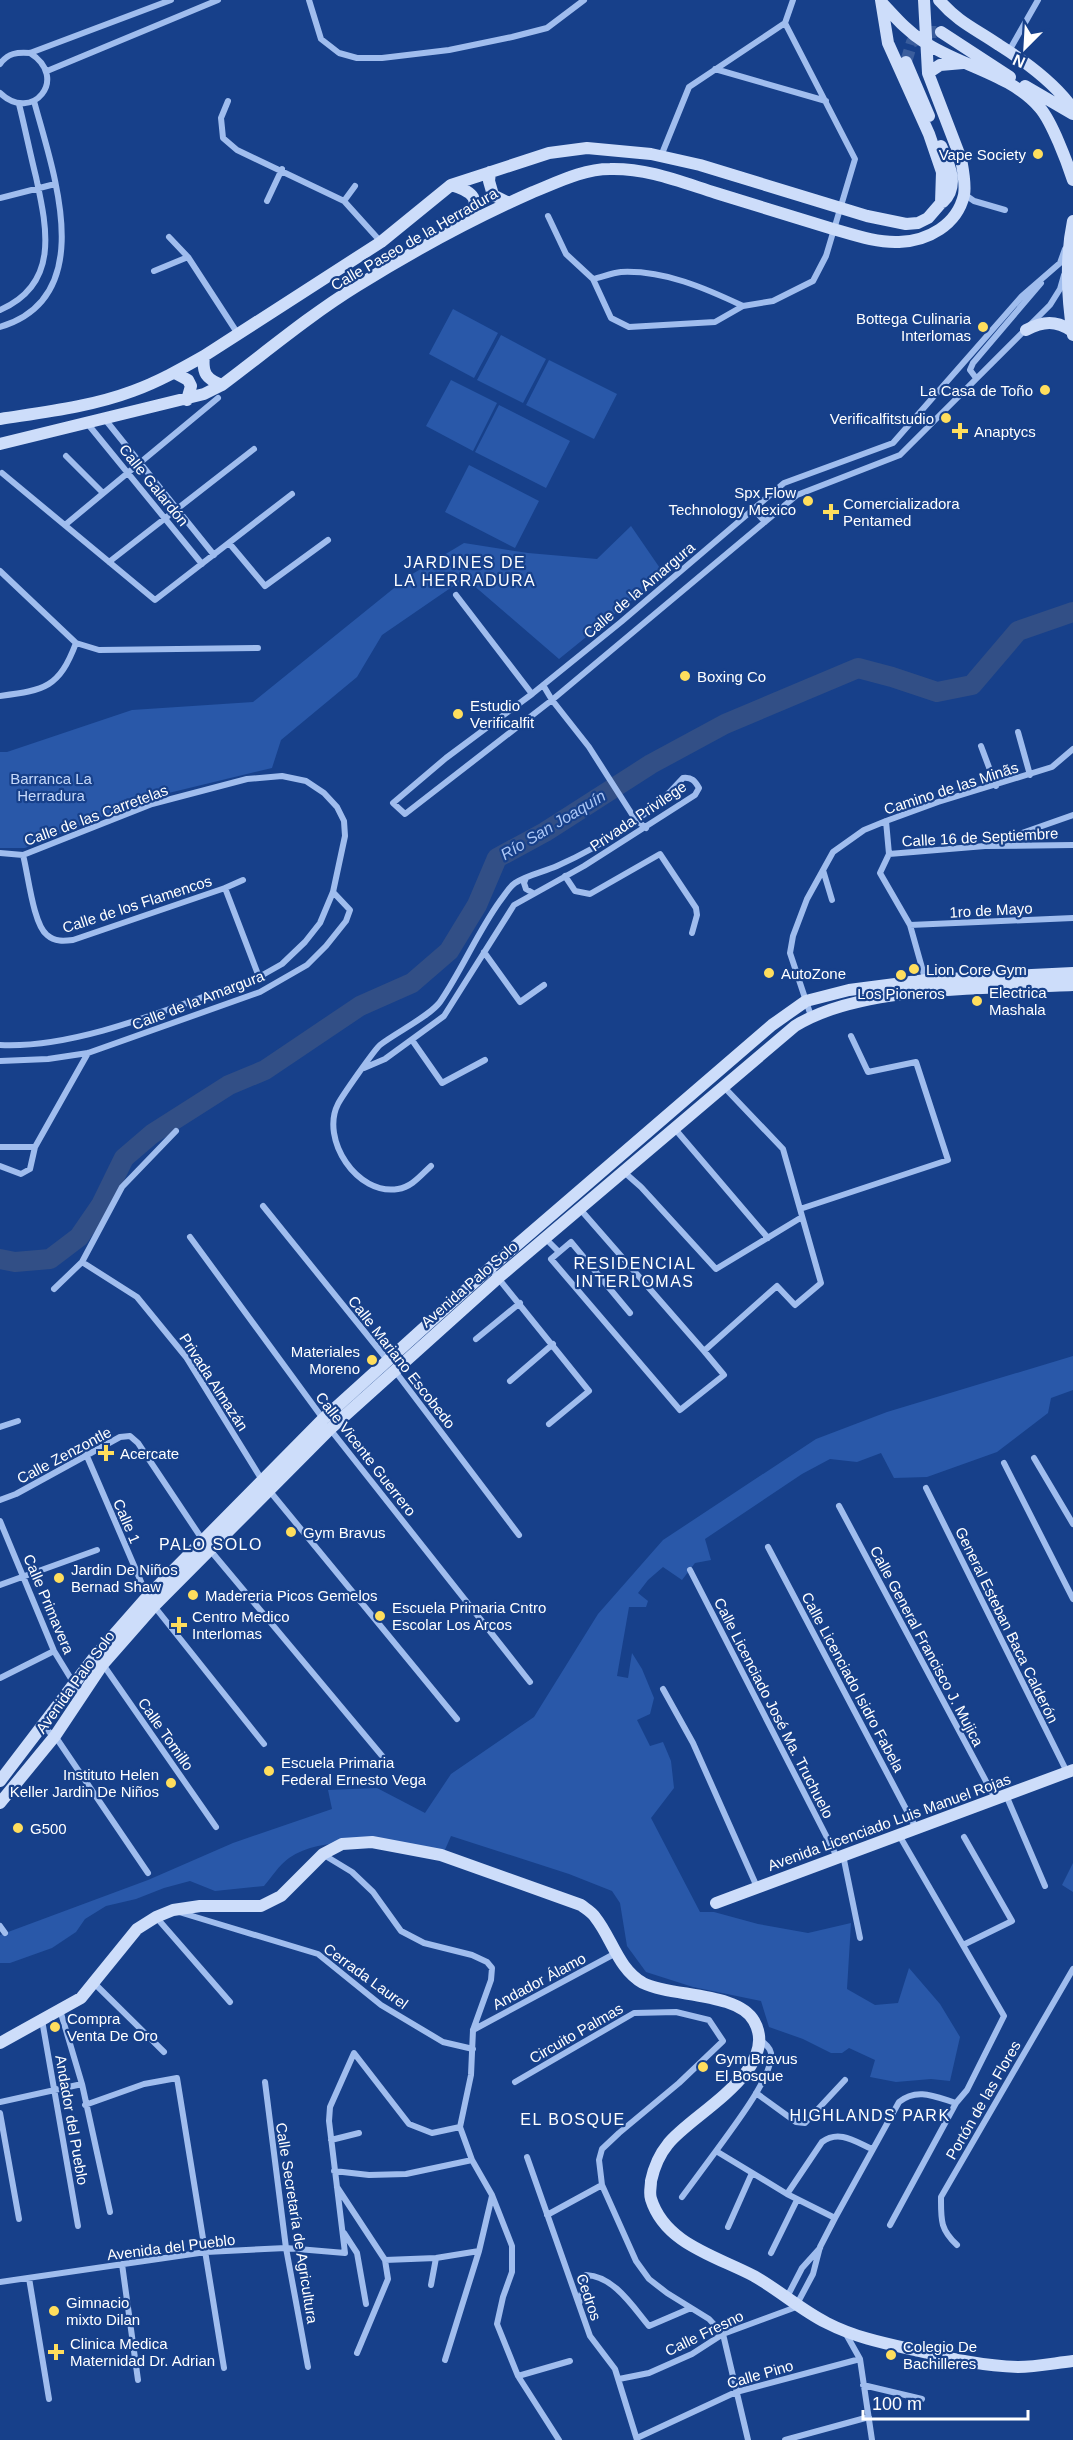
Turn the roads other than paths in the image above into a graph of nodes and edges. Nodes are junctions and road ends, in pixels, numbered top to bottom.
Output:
1 (171, 0) edge
2 (218, 0) edge
3 (309, 0) edge
4 (584, 0) edge
5 (793, 0) edge
6 (924, 0) edge
7 (939, 0) edge
8 (1038, 0) edge
9 (882, 2) edge
10 (201, 3) edge
11 (785, 23) junction
12 (941, 32) dead end
13 (926, 44) junction
14 (1008, 51) junction
15 (30, 53) junction
16 (906, 62) dead end
17 (966, 63) junction
18 (0, 64) edge
19 (715, 69) junction
20 (47, 71) junction
21 (928, 73) junction
22 (0, 93) edge
23 (34, 101) junction
24 (228, 101) dead end
25 (826, 101) junction
26 (19, 104) junction
27 (1073, 109) edge
28 (1073, 114) edge
29 (661, 156) junction
30 (282, 169) junction
31 (490, 172) junction
32 (1073, 180) edge
33 (55, 184) junction
34 (452, 185) junction
35 (356, 186) dead end
36 (38, 187) junction
37 (964, 194) junction
38 (0, 198) edge
39 (267, 201) dead end
40 (344, 201) junction
41 (507, 202) junction
42 (941, 203) junction
43 (841, 208) junction
44 (1005, 210) dead end
45 (548, 216) dead end
46 (1073, 221) edge
47 (470, 222) junction
48 (835, 229) junction
49 (1070, 234) junction
50 (169, 237) dead end
51 (381, 242) junction
52 (188, 257) junction
53 (1070, 259) edge
54 (154, 271) dead end
55 (1049, 273) junction
56 (593, 279) junction
57 (743, 306) junction
58 (0, 310) edge
59 (0, 327) edge
60 (1026, 330) junction
61 (1073, 333) edge
62 (238, 334) junction
63 (204, 356) junction
64 (175, 373) junction
65 (976, 378) junction
66 (222, 385) junction
67 (218, 398) dead end
68 (186, 400) junction
69 (105, 418) junction
70 (0, 419) edge
71 (86, 422) junction
72 (0, 444) edge
73 (254, 449) dead end
74 (66, 456) dead end
75 (140, 463) junction
76 (2, 473) dead end
77 (128, 473) junction
78 (103, 493) junction
79 (292, 494) dead end
80 (753, 508) junction
81 (177, 509) junction
82 (165, 518) junction
83 (765, 522) junction
84 (65, 525) junction
85 (328, 540) dead end
86 (230, 543) junction
87 (214, 555) junction
88 (109, 562) junction
89 (202, 564) junction
90 (0, 571) edge
91 (456, 595) dead end
92 (76, 643) junction
93 (258, 648) dead end
94 (543, 685) junction
95 (532, 694) junction
96 (0, 696) edge
97 (552, 700) junction
98 (1018, 732) dead end
99 (981, 746) dead end
100 (1073, 749) edge
101 (1030, 775) junction
102 (996, 786) junction
103 (1073, 815) edge
104 (635, 819) junction
105 (885, 821) junction
106 (646, 828) junction
107 (345, 836) joint
108 (1073, 845) edge
109 (985, 846) junction
110 (0, 854) edge
111 (889, 854) junction
112 (23, 855) junction
113 (823, 870) junction
114 (565, 876) junction
115 (526, 877) junction
116 (243, 880) dead end
117 (225, 888) junction
118 (333, 892) junction
119 (533, 893) junction
120 (832, 900) dead end
121 (1073, 918) edge
122 (910, 926) junction
123 (692, 933) dead end
124 (484, 952) junction
125 (1073, 973) edge
126 (259, 977) junction
127 (544, 985) dead end
128 (1073, 985) edge
129 (926, 986) junction
130 (806, 1001) junction
131 (811, 1016) junction
132 (850, 1036) dead end
133 (412, 1040) junction
134 (0, 1046) edge
135 (88, 1053) junction
136 (485, 1060) dead end
137 (0, 1061) edge
138 (364, 1068) junction
139 (723, 1086) junction
140 (675, 1129) junction
141 (176, 1131) dead end
142 (0, 1147) edge
143 (35, 1147) junction
144 (0, 1166) edge
145 (431, 1166) dead end
146 (624, 1172) junction
147 (263, 1206) dead end
148 (580, 1209) junction
149 (800, 1209) junction
150 (802, 1216) junction
151 (190, 1237) dead end
152 (545, 1238) junction
153 (768, 1238) junction
154 (559, 1252) junction
155 (82, 1262) junction
156 (490, 1268) junction
157 (498, 1278) junction
158 (54, 1289) dead end
159 (520, 1303) junction
160 (630, 1313) dead end
161 (476, 1340) dead end
162 (553, 1344) junction
163 (704, 1351) junction
164 (390, 1365) junction
165 (510, 1381) dead end
166 (18, 1421) dead end
167 (326, 1424) junction
168 (549, 1424) dead end
169 (0, 1427) edge
170 (86, 1454) junction
171 (1034, 1458) dead end
172 (1004, 1463) dead end
173 (262, 1479) junction
174 (926, 1488) dead end
175 (269, 1490) junction
176 (0, 1500) edge
177 (839, 1506) dead end
178 (0, 1521) edge
179 (1073, 1524) edge
180 (519, 1535) dead end
181 (205, 1544) junction
182 (768, 1547) dead end
183 (97, 1550) dead end
184 (690, 1570) dead end
185 (24, 1578) junction
186 (0, 1586) edge
187 (1073, 1599) edge
188 (150, 1601) junction
189 (54, 1651) junction
190 (100, 1660) junction
191 (0, 1678) edge
192 (530, 1682) dead end
193 (663, 1689) dead end
194 (77, 1690) junction
195 (457, 1719) dead end
196 (42, 1727) junction
197 (55, 1736) junction
198 (264, 1744) dead end
199 (383, 1757) dead end
200 (1070, 1771) edge
201 (0, 1781) edge
202 (3, 1795) edge
203 (1000, 1797) junction
204 (216, 1827) dead end
205 (916, 1828) junction
206 (899, 1834) junction
207 (963, 1837) dead end
208 (322, 1854) junction
209 (840, 1856) junction
210 (148, 1873) dead end
211 (1045, 1886) dead end
212 (757, 1887) junction
213 (716, 1903) dead end
214 (173, 1910) junction
215 (156, 1917) junction
216 (0, 1926) edge
217 (5, 1933) dead end
218 (860, 1938) dead end
219 (963, 1945) junction
220 (616, 1953) junction
221 (1073, 1969) edge
222 (94, 1983) junction
223 (230, 2002) dead end
224 (60, 2009) junction
225 (42, 2019) junction
226 (473, 2030) junction
227 (758, 2038) junction
228 (0, 2043) edge
229 (473, 2049) junction
230 (164, 2052) dead end
231 (845, 2080) dead end
232 (265, 2082) dead end
233 (515, 2082) dead end
234 (82, 2084) junction
235 (55, 2089) junction
236 (756, 2092) junction
237 (0, 2102) edge
238 (956, 2103) junction
239 (85, 2105) junction
240 (0, 2113) edge
241 (460, 2127) junction
242 (359, 2133) dead end
243 (331, 2140) junction
244 (872, 2150) junction
245 (716, 2151) junction
246 (527, 2157) dead end
247 (472, 2160) junction
248 (334, 2171) junction
249 (752, 2173) junction
250 (335, 2184) junction
251 (603, 2185) junction
252 (787, 2194) junction
253 (492, 2195) junction
254 (682, 2197) dead end
255 (796, 2200) junction
256 (110, 2212) dead end
257 (547, 2215) junction
258 (835, 2218) junction
259 (19, 2219) dead end
260 (890, 2225) dead end
261 (78, 2226) dead end
262 (728, 2227) dead end
263 (342, 2230) junction
264 (957, 2245) dead end
265 (820, 2247) junction
266 (286, 2248) junction
267 (479, 2251) junction
268 (206, 2252) junction
269 (771, 2253) dead end
270 (436, 2258) junction
271 (385, 2260) junction
272 (122, 2264) junction
273 (29, 2278) junction
274 (0, 2282) edge
275 (431, 2285) dead end
276 (794, 2302) junction
277 (366, 2304) dead end
278 (579, 2305) junction
279 (690, 2308) junction
280 (844, 2331) junction
281 (723, 2334) junction
282 (357, 2353) dead end
283 (860, 2359) junction
284 (446, 2360) dead end
285 (570, 2361) dead end
286 (1073, 2361) edge
287 (308, 2367) dead end
288 (224, 2368) dead end
289 (518, 2376) junction
290 (619, 2379) junction
291 (138, 2380) dead end
292 (863, 2385) junction
293 (736, 2392) junction
294 (49, 2399) dead end
295 (922, 2399) dead end
296 (869, 2417) junction
297 (637, 2439) edge
298 (559, 2440) edge
299 (748, 2440) edge
300 (785, 2440) edge
301 (872, 2440) edge

1 - 15 street
2 - 10 street
3 - 4 street
5 - 11 street
6 - 13 main road
7 - 14 main road
8 - 14 street
9 - 13 main road
9 - 42 main road
10 - 20 street
11 - 19 street
11 - 25 street
12 - 28 main road
13 - 17 main road
13 - 21 main road
14 - 27 main road
15 - 18 street
15 - 20 street
16 - 42 main road
17 - 21 main road
17 - 32 main road
19 - 25 street
19 - 29 street
20 - 23 street
21 - 37 main road
22 - 26 street
23 - 26 street
23 - 33 street
24 - 30 street
25 - 43 street
26 - 36 street
29 - 31 main road, Calle Paseo de la Herradura
29 - 43 main road, Calle Paseo de la Herradura
30 - 39 street
30 - 40 street
31 - 34 main road, Calle Paseo de la Herradura
31 - 41 main road
33 - 36 street
33 - 59 street
34 - 47 main road
34 - 51 main road, Calle Paseo de la Herradura
35 - 40 street
36 - 38 street
36 - 58 street
37 - 44 street
37 - 48 main road, Calle Paseo de la Herradura
40 - 51 street
41 - 47 main road, Calle Paseo de la Herradura
41 - 48 main road, Calle Paseo de la Herradura
42 - 43 main road, Calle Paseo de la Herradura
43 - 48 street
45 - 56 street
46 - 49 main road
47 - 66 main road, Calle Paseo de la Herradura
48 - 57 street
49 - 53 main road
49 - 55 street, Calle de la Amargura
50 - 52 street
51 - 62 main road, Calle Paseo de la Herradura
52 - 54 street
52 - 62 street
53 - 60 street, Calle de la Amargura
53 - 61 main road
55 - 65 street, Calle de la Amargura
55 - 80 street, Calle de la Amargura
56 - 57 street
56 - 57 street
60 - 61 main road
60 - 65 street, Calle de la Amargura
62 - 63 main road, Calle Paseo de la Herradura
63 - 64 main road, Calle Paseo de la Herradura
63 - 66 main road
64 - 68 main road
64 - 70 main road, Calle Paseo de la Herradura
65 - 83 street, Calle de la Amargura
66 - 68 main road, Calle Paseo de la Herradura
67 - 75 street
68 - 69 main road, Calle Paseo de la Herradura
69 - 71 main road, Calle Paseo de la Herradura
69 - 75 street, Calle Galardón
71 - 72 main road, Calle Paseo de la Herradura
71 - 77 street, Calle Galardón
73 - 81 street
74 - 78 street
75 - 77 street
75 - 81 street, Calle Galardón
76 - 84 street
77 - 78 street
77 - 82 street, Calle Galardón
78 - 84 street
79 - 86 street
80 - 83 street
80 - 94 street, Calle de la Amargura
81 - 82 street
81 - 87 street, Calle Galardón
82 - 88 street
82 - 89 street, Calle Galardón
83 - 97 street, Calle de la Amargura
84 - 88 street
85 - 86 street
86 - 87 street
87 - 89 street
88 - 89 street
90 - 92 street
91 - 95 street
92 - 93 street
92 - 96 street
94 - 95 street, Calle de la Amargura
94 - 97 street
95 - 97 street, Calle de la Amargura
97 - 104 street
98 - 101 street
99 - 102 street
100 - 101 street, Camino de las Minãs
101 - 102 street, Camino de las Minãs
102 - 105 street, Camino de las Minãs
103 - 109 street
104 - 106 street
104 - 106 street, Privada Privilege
104 - 115 street, Privada Privilege
105 - 111 street
105 - 113 street, Camino de las Minãs
106 - 114 street, Privada Privilege
107 - 112 street, Calle de las Carretelas
107 - 118 street, Calle de la Amargura
108 - 109 street, Calle 16 de Septiembre
109 - 111 street, Calle 16 de Septiembre
110 - 112 street, Calle de las Carretelas
111 - 122 street
112 - 117 street, Calle de los Flamencos
113 - 120 street
113 - 130 street, Camino de las Minãs
114 - 119 street, Privada Privilege
114 - 123 street
115 - 119 street
115 - 138 street, Privada Privilege
116 - 117 street
117 - 126 street, Calle de los Flamencos
118 - 126 street, Calle de la Amargura
118 - 135 street, Calle de la Amargura
119 - 124 street, Privada Privilege
121 - 122 street, 1ro de Mayo
122 - 129 street
124 - 127 street
124 - 133 street, Privada Privilege
125 - 129 main road, Avenida Palo Solo
126 - 134 street, Calle de la Amargura
128 - 129 main road, Avenida Palo Solo
129 - 130 main road, Avenida Palo Solo
129 - 131 main road, Avenida Palo Solo
130 - 131 street, Camino de las Minãs
130 - 156 main road, Avenida Palo Solo
131 - 139 main road, Avenida Palo Solo
132 - 149 street
133 - 136 street
133 - 138 street, Privada Privilege
135 - 137 street, Calle de la Amargura
135 - 143 street
138 - 145 street, Privada Privilege
139 - 140 main road, Avenida Palo Solo
139 - 149 street
140 - 146 main road, Avenida Palo Solo
140 - 153 street
141 - 155 street
142 - 143 street
143 - 144 street
146 - 148 main road, Avenida Palo Solo
146 - 153 street
147 - 164 street, Calle Mariano Escobedo
148 - 152 main road, Avenida Palo Solo
148 - 163 street
149 - 150 street
150 - 153 street
150 - 163 street
151 - 167 street, Calle Vicente Guerrero
152 - 154 street
152 - 157 main road, Avenida Palo Solo
154 - 160 street
154 - 163 street
155 - 158 street
155 - 173 street, Privada Almazán
156 - 157 street
156 - 164 main road, Avenida Palo Solo
157 - 159 street
157 - 164 main road, Avenida Palo Solo
159 - 161 street
159 - 162 street
162 - 165 street
162 - 168 street
164 - 167 main road, Avenida Palo Solo
164 - 180 street, Calle Mariano Escobedo
166 - 169 street
167 - 173 main road, Avenida Palo Solo
167 - 175 main road, Avenida Palo Solo
167 - 192 street, Calle Vicente Guerrero
170 - 176 street, Calle Zenzontle
170 - 181 street, Calle Zenzontle
170 - 188 street, Calle 1
171 - 179 street
172 - 187 street
173 - 175 street, Privada Almazán
173 - 181 main road, Avenida Palo Solo
174 - 200 street, General Esteban Baca Calderón
175 - 181 main road, Avenida Palo Solo
175 - 195 street, Privada Almazán
177 - 203 street, Calle General Francisco J. Mujica
178 - 185 street, Calle Primavera
181 - 188 main road, Avenida Palo Solo
181 - 199 street
182 - 205 street, Calle Licenciado Isidro Fabela
183 - 185 street
184 - 209 street, Calle Licenciado José Ma. Truchuelo
185 - 186 street
185 - 189 street, Calle Primavera
188 - 190 main road, Avenida Palo Solo
188 - 198 street, Calle 1
189 - 191 street
189 - 194 street, Calle Primavera
190 - 194 main road, Avenida Palo Solo
190 - 204 street, Calle Tomillo
193 - 212 street
194 - 196 main road, Avenida Palo Solo
194 - 197 main road, Avenida Palo Solo
196 - 197 street
196 - 201 main road, Avenida Palo Solo
197 - 202 main road, Avenida Palo Solo
197 - 210 street
200 - 203 main road, Avenida Licenciado Luis Manuel Rojas
203 - 205 main road, Avenida Licenciado Luis Manuel Rojas
203 - 211 street, Calle General Francisco J. Mujica
205 - 206 main road, Avenida Licenciado Luis Manuel Rojas
206 - 209 main road, Avenida Licenciado Luis Manuel Rojas
206 - 219 street
207 - 219 street
208 - 214 main road
208 - 220 main road
208 - 226 street
209 - 212 main road, Avenida Licenciado Luis Manuel Rojas
209 - 218 street, Calle Licenciado José Ma. Truchuelo
212 - 213 main road, Avenida Licenciado Luis Manuel Rojas
214 - 215 main road
214 - 229 street, Cerrada Laurel
215 - 222 main road
215 - 223 street
216 - 217 street
219 - 238 street
220 - 226 street, Andador Álamo
220 - 227 main road
221 - 264 street, Portón de las Flores
222 - 224 main road
222 - 230 street
224 - 225 main road
224 - 234 street
225 - 228 main road
225 - 235 street, Andador del Pueblo
226 - 229 street
227 - 236 street
227 - 276 main road
229 - 241 street
231 - 236 street
232 - 266 street, Calle Secretaría de Agricultura
233 - 251 street, Circuito Palmas
234 - 235 street
234 - 239 street
235 - 237 street
235 - 261 street, Andador del Pueblo
236 - 245 street
238 - 244 street
238 - 260 street
239 - 256 street
239 - 268 street
240 - 259 street
241 - 243 street
241 - 247 street
242 - 243 street
243 - 248 street
244 - 252 street
244 - 258 street
245 - 249 street
245 - 254 street
246 - 257 street, Cedros
247 - 248 street
247 - 253 street
248 - 250 street
249 - 252 street
249 - 262 street
250 - 263 street
250 - 271 street
251 - 257 street
251 - 279 street, Circuito Palmas
252 - 255 street
253 - 267 street
253 - 289 street
255 - 258 street
255 - 269 street
257 - 278 street, Cedros
258 - 265 street
263 - 266 street, Avenida del Pueblo
263 - 277 street
265 - 276 street
265 - 276 street
266 - 268 street, Avenida del Pueblo
266 - 287 street, Calle Secretaría de Agricultura
267 - 270 street
267 - 284 street
268 - 272 street, Avenida del Pueblo
268 - 288 street
270 - 271 street
270 - 275 street
271 - 282 street
272 - 273 street, Avenida del Pueblo
272 - 291 street
273 - 274 street, Avenida del Pueblo
273 - 294 street
276 - 280 main road
276 - 281 street, Calle Fresno
278 - 279 street
278 - 290 street, Cedros
279 - 281 street, Circuito Palmas
280 - 283 street
280 - 286 main road
281 - 290 street, Calle Fresno
281 - 293 street
283 - 292 street
283 - 293 street, Calle Pino
285 - 289 street
289 - 298 street
290 - 297 street, Cedros
292 - 295 street
292 - 296 street
293 - 297 street, Calle Pino
293 - 299 street
296 - 300 street
296 - 301 street

